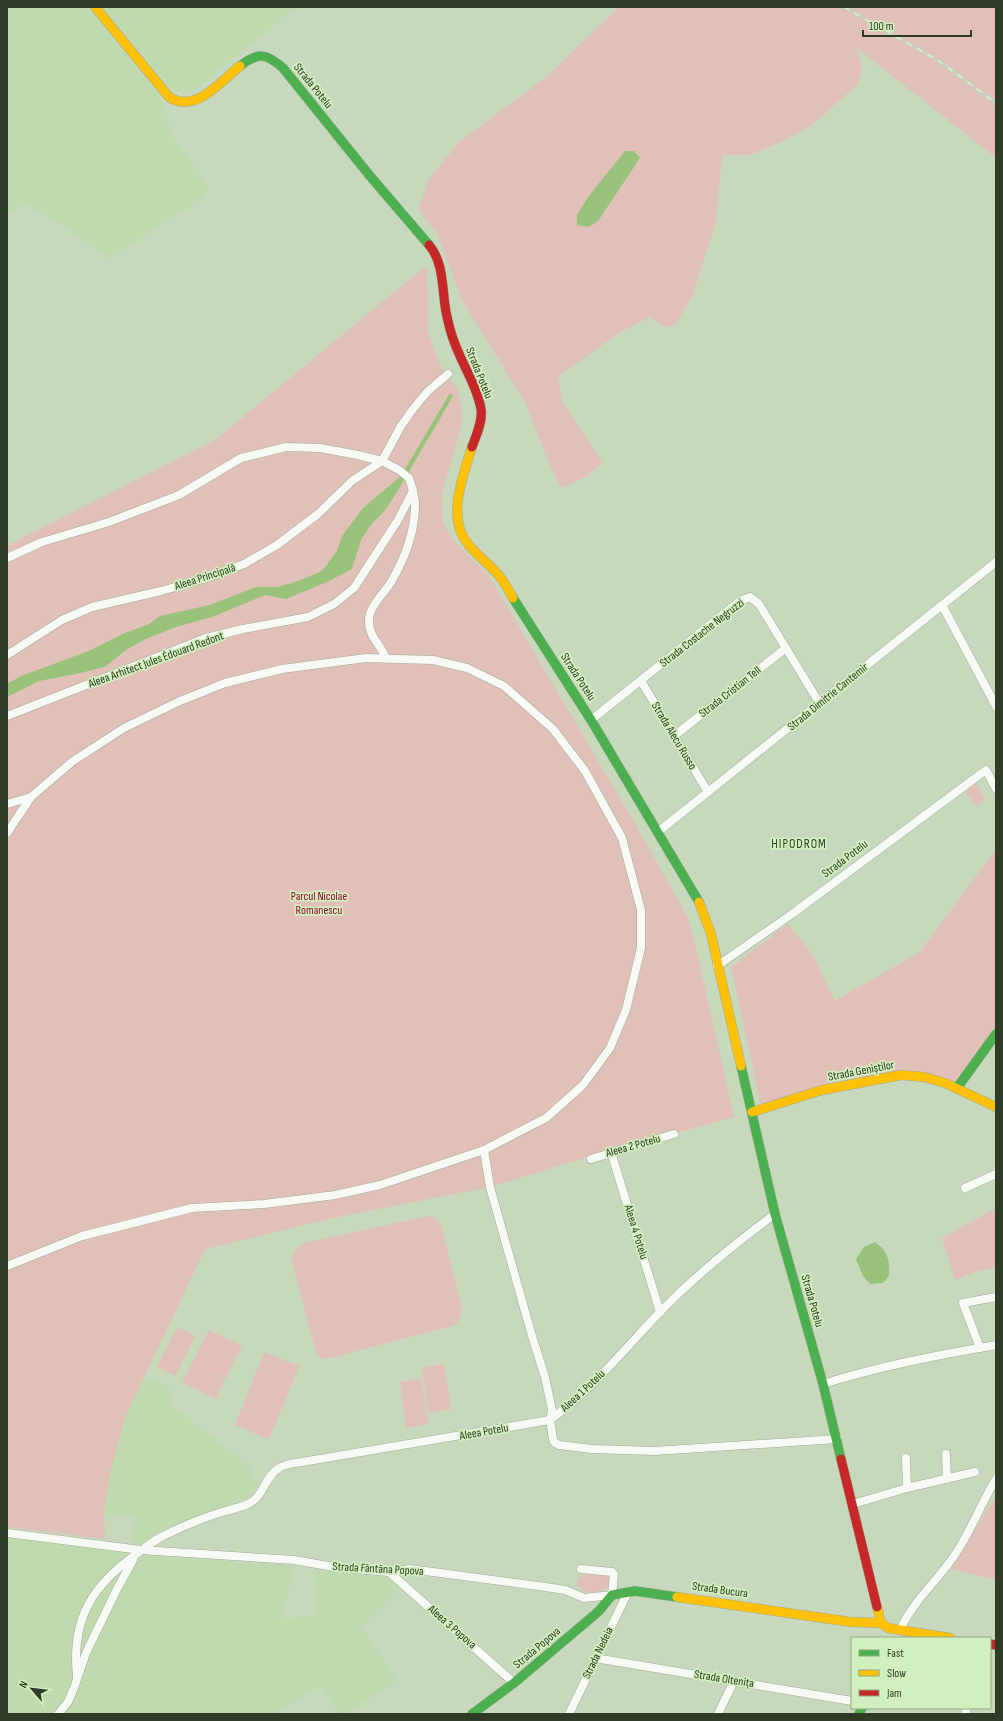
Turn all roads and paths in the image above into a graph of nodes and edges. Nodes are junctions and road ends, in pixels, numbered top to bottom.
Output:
1 (95, 7) edge
2 (448, 374) dead end
3 (382, 461) junction
4 (413, 490) junction
5 (7, 558) edge
6 (994, 564) edge
7 (996, 574) edge
8 (942, 606) junction
9 (786, 648) junction
10 (7, 655) edge
11 (386, 659) junction
12 (641, 681) junction
13 (820, 704) junction
14 (996, 706) edge
15 (7, 716) edge
16 (591, 720) junction
17 (674, 736) junction
18 (996, 788) edge
19 (708, 792) junction
20 (31, 797) junction
21 (7, 804) edge
22 (658, 831) junction
23 (7, 833) edge
24 (718, 966) junction
25 (996, 1034) edge
26 (957, 1088) junction
27 (996, 1107) edge
28 (752, 1112) junction
29 (674, 1134) dead end
30 (484, 1150) junction
31 (611, 1152) junction
32 (591, 1159) dead end
33 (996, 1174) edge
34 (964, 1188) dead end
35 (775, 1214) junction
36 (7, 1266) edge
37 (996, 1297) edge
38 (660, 1312) junction
39 (996, 1345) edge
40 (980, 1348) junction
41 (823, 1384) junction
42 (550, 1420) junction
43 (837, 1439) junction
44 (946, 1454) dead end
45 (906, 1458) dead end
46 (975, 1472) dead end
47 (947, 1479) junction
48 (996, 1479) edge
49 (907, 1488) junction
50 (853, 1504) junction
51 (7, 1533) edge
52 (141, 1550) junction
53 (581, 1569) dead end
54 (389, 1572) junction
55 (628, 1592) junction
56 (612, 1595) junction
57 (884, 1625) junction
58 (900, 1630) junction
59 (888, 1637) edge
60 (944, 1637) edge
61 (595, 1658) junction
62 (77, 1676) junction
63 (734, 1680) junction
64 (514, 1683) junction
65 (851, 1701) edge
66 (572, 1713) edge
67 (58, 1714) edge
68 (472, 1714) edge
69 (718, 1714) edge

1 - 16 main road, Strada Potelu
2 - 3 street
3 - 4 street
3 - 5 street
3 - 10 street, Aleea Principală
4 - 11 street
4 - 15 street, Aleea Arhitect Jules Édouard Redont
6 - 7 street
6 - 8 street, Strada Dimitrie Cantemir
8 - 13 street, Strada Dimitrie Cantemir
8 - 14 street
9 - 12 street, Strada Costache Negruzzi
9 - 13 street, Strada Costache Negruzzi
9 - 17 street, Strada Cristian Tell
11 - 20 street
11 - 30 street
12 - 16 street, Strada Costache Negruzzi
12 - 17 street, Strada Alecu Russo
13 - 19 street, Strada Dimitrie Cantemir
16 - 22 main road, Strada Potelu
17 - 19 street, Strada Alecu Russo
18 - 24 street, Strada Potelu
19 - 22 street, Strada Dimitrie Cantemir
20 - 21 street
20 - 23 street
22 - 24 main road, Strada Potelu
24 - 28 main road, Strada Potelu
25 - 26 main road
26 - 27 main road, Strada Geniștilor
26 - 28 main road, Strada Geniștilor
28 - 35 main road, Strada Potelu
29 - 31 street, Aleea 2 Potelu
30 - 36 street
30 - 42 street, Aleea 1 Potelu
31 - 32 street, Aleea 2 Potelu
31 - 38 street, Aleea 4 Potelu
33 - 34 street
35 - 38 street, Aleea 1 Potelu
35 - 41 main road, Strada Potelu
37 - 40 street
38 - 42 street, Aleea 1 Potelu
39 - 40 street
40 - 41 street
41 - 43 main road, Strada Potelu
42 - 43 street
42 - 52 street, Aleea Potelu
43 - 50 main road, Strada Potelu
44 - 47 street
45 - 49 street
46 - 47 street
47 - 49 street
48 - 58 street
49 - 50 street
50 - 57 main road, Strada Potelu
51 - 52 street, Strada Fântâna Popova
52 - 54 street, Strada Fântâna Popova
52 - 62 street
52 - 62 street
53 - 56 street
54 - 56 street, Strada Fântâna Popova
54 - 64 street, Aleea 3 Popova
55 - 56 main road, Strada Bucura
55 - 57 main road, Strada Bucura
55 - 61 street, Strada Nedeia
56 - 64 main road, Strada Popova
57 - 58 main road, Strada Bucura
57 - 59 main road, Strada Potelu
58 - 60 main road, Strada Bucura
61 - 63 street, Strada Oltenița
61 - 66 street, Strada Nedeia
62 - 67 street
63 - 65 street, Strada Oltenița
63 - 69 street
64 - 68 main road, Strada Popova

